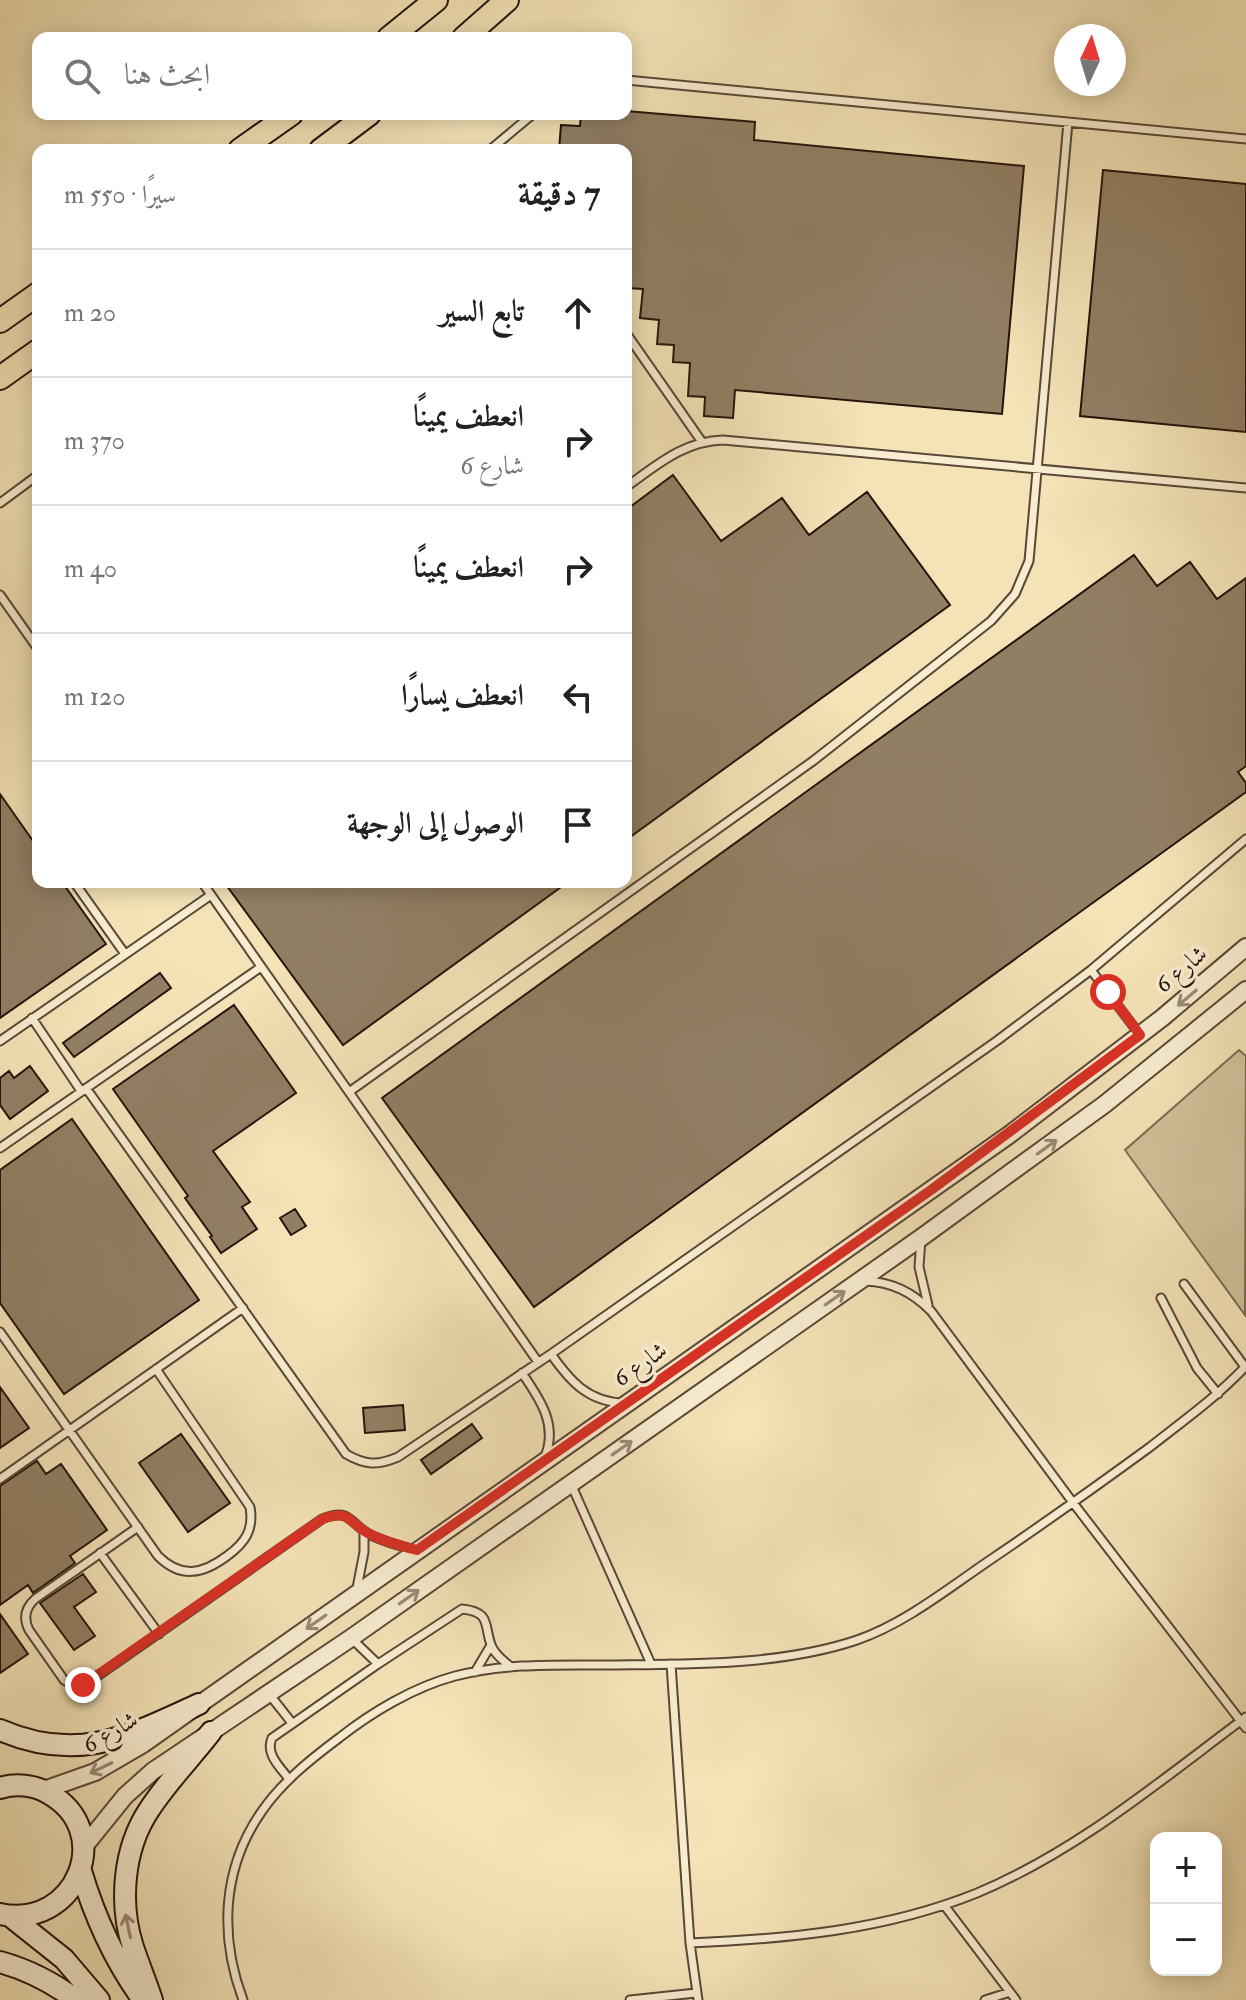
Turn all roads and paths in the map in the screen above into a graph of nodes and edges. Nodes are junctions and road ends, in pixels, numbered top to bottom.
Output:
1 (436, 0) edge
2 (507, 0) edge
3 (396, 32) edge
4 (471, 32) edge
5 (632, 81) edge
6 (282, 120) edge
7 (361, 120) edge
8 (526, 120) edge
9 (1068, 122) junction
10 (1246, 139) edge
11 (248, 144) edge
12 (329, 144) edge
13 (499, 144) edge
14 (32, 298) edge
15 (0, 321) edge
16 (632, 342) edge
17 (32, 355) edge
18 (0, 378) edge
19 (702, 442) junction
20 (1037, 469) junction
21 (32, 479) edge
22 (632, 483) edge
23 (1246, 488) edge
24 (0, 503) edge
25 (0, 595) edge
26 (32, 640) edge
27 (1246, 839) edge
28 (78, 888) edge
29 (206, 888) edge
30 (211, 895) junction
31 (1246, 947) edge
32 (125, 954) junction
33 (261, 967) junction
34 (1091, 970) junction
35 (1246, 990) edge
36 (32, 1018) junction
37 (1140, 1035) junction
38 (0, 1041) edge
39 (83, 1089) junction
40 (349, 1092) junction
41 (0, 1148) edge
42 (922, 1237) junction
43 (860, 1281) junction
44 (1184, 1284) dead end
45 (1161, 1298) dead end
46 (243, 1308) junction
47 (931, 1311) junction
48 (0, 1332) edge
49 (551, 1354) junction
50 (538, 1362) junction
51 (1246, 1366) edge
52 (156, 1369) junction
53 (522, 1373) junction
54 (1218, 1394) junction
55 (630, 1403) junction
56 (69, 1430) junction
57 (541, 1465) junction
58 (0, 1479) edge
59 (571, 1484) junction
60 (1074, 1504) junction
61 (138, 1527) junction
62 (364, 1531) junction
63 (417, 1550) junction
64 (100, 1553) junction
65 (355, 1595) junction
66 (159, 1634) junction
67 (351, 1638) junction
68 (491, 1645) junction
69 (378, 1664) junction
70 (651, 1664) junction
71 (671, 1664) junction
72 (511, 1667) junction
73 (475, 1672) junction
74 (269, 1694) junction
75 (199, 1704) junction
76 (1244, 1722) edge
77 (292, 1723) junction
78 (0, 1730) edge
79 (211, 1732) junction
80 (0, 1771) edge
81 (289, 1779) junction
82 (22, 1785) junction
83 (0, 1788) edge
84 (44, 1790) junction
85 (83, 1848) junction
86 (81, 1871) junction
87 (944, 1905) junction
88 (5, 1915) edge
89 (690, 1943) junction
90 (0, 1962) edge
91 (1010, 1992) junction
92 (697, 1996) edge
93 (76, 2000) edge
94 (99, 2000) edge
95 (143, 2000) edge
96 (152, 2000) edge
97 (243, 2000) edge
98 (630, 2000) edge
99 (985, 2000) edge
100 (1016, 2000) edge

1 - 3 main road
2 - 4 main road
5 - 9 lane
6 - 11 main road
7 - 12 main road
8 - 13 lane
9 - 10 lane
9 - 20 lane
14 - 15 main road
16 - 19 lane
17 - 18 main road
19 - 20 lane
19 - 22 lane
20 - 23 lane
20 - 40 lane
21 - 24 lane
25 - 26 lane
27 - 34 lane
28 - 32 lane
29 - 30 lane
30 - 32 lane
30 - 33 lane
31 -> 37 street, شارع 6
32 - 36 lane
33 - 39 lane
33 - 40 lane
34 - 37 lane
34 - 49 lane
42 -> 35 street
36 - 38 lane
36 - 39 lane
37 - 55 street, شارع 6
39 - 41 lane
39 - 46 lane
40 - 50 lane
42 - 43 street
42 - 47 lane
43 - 47 lane
59 -> 43 street
44 - 51 lane
45 - 54 lane
46 - 52 lane
46 - 53 lane
47 - 60 lane
48 - 56 lane
49 - 50 lane
49 - 55 lane
50 - 53 lane
51 - 54 lane
52 - 56 lane
52 - 61 lane
53 - 57 lane
54 - 60 lane
55 - 57 street, شارع 6
56 - 58 lane
56 - 61 lane
57 - 63 street, شارع 6
67 -> 59 street
59 - 70 lane
60 - 71 lane
60 - 76 lane
61 - 64 lane
62 - 63 lane
62 - 65 lane
62 - 66 lane
63 - 65 street, شارع 6
64 - 66 lane
64 - 66 lane
65 -> 75 street, شارع 6
67 - 69 lane
67 - 74 street
68 - 69 lane
68 - 72 lane
68 - 73 lane
69 - 77 lane
70 - 71 lane
70 - 72 lane
71 - 89 lane
72 - 73 lane
73 - 81 lane
74 - 77 lane
74 - 79 street
75 - 78 main road
75 -> 84 street, شارع 6
76 - 87 lane
77 - 81 lane
79 - 85 street
96 -> 79 main road
80 - 82 main road
81 - 97 lane
82 - 83 main road
82 - 84 main road
84 - 85 main road
85 - 86 main road
86 - 88 main road
86 - 95 main road
87 - 89 lane
87 - 91 lane
88 - 94 main road
89 - 92 lane
90 - 93 main road
91 - 99 lane
91 - 100 lane
92 - 98 lane

